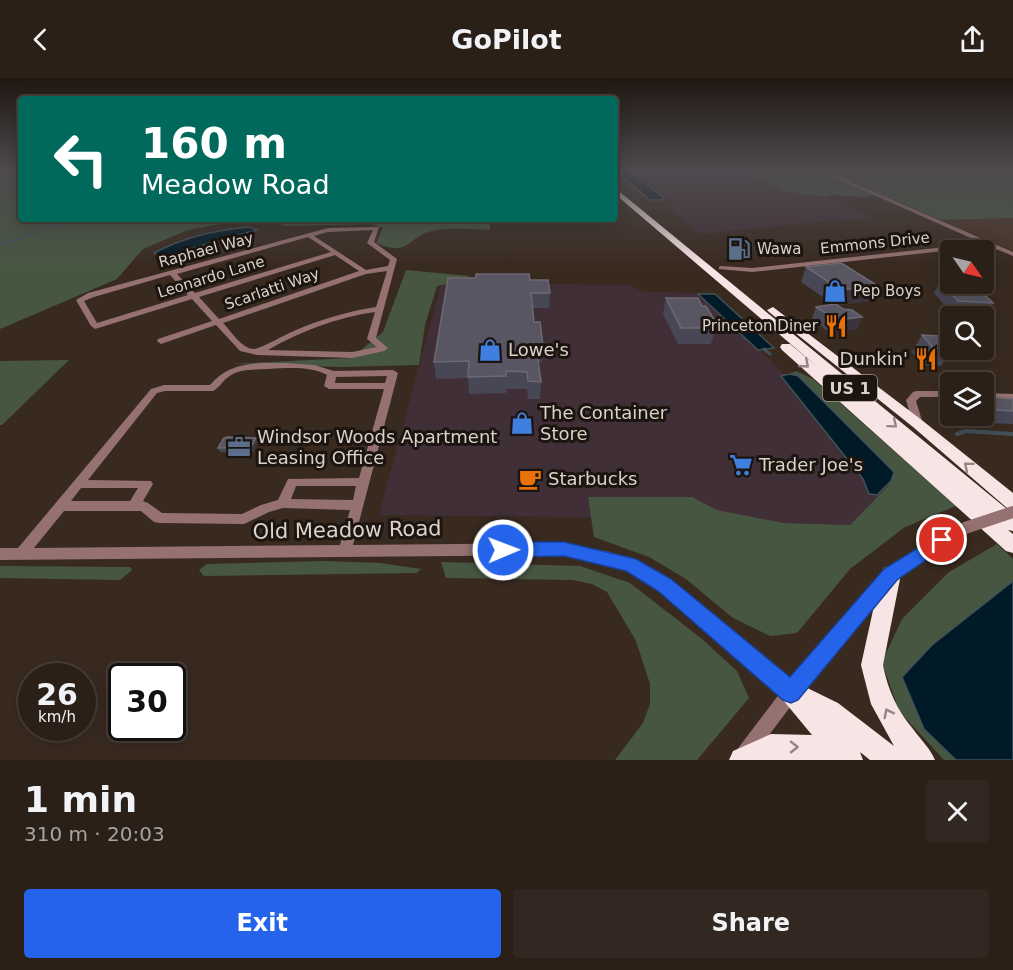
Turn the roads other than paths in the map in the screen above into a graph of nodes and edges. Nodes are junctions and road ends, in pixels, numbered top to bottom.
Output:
1 (630, 203) edge
2 (642, 203) edge
3 (895, 203) edge
4 (309, 235) junction
5 (980, 240) edge
6 (994, 246) edge
7 (940, 249) edge
8 (688, 251) junction
9 (335, 253) junction
10 (1013, 254) edge
11 (392, 268) junction
12 (721, 268) junction
13 (764, 269) junction
14 (365, 272) junction
15 (172, 273) junction
16 (741, 278) dead end
17 (193, 296) junction
18 (379, 309) junction
19 (218, 322) junction
20 (95, 326) joint
21 (161, 341) dead end
22 (257, 352) junction
23 (940, 394) edge
24 (994, 396) edge
25 (1009, 397) edge
26 (918, 424) junction
27 (364, 482) junction
28 (79, 484) junction
29 (283, 503) junction
30 (1013, 503) edge
31 (134, 505) junction
32 (357, 505) junction
33 (61, 506) junction
34 (1013, 512) edge
35 (1013, 524) edge
36 (1013, 545) edge
37 (345, 551) junction
38 (0, 554) edge
39 (21, 554) junction
40 (891, 574) junction
41 (791, 692) junction
42 (741, 760) edge
43 (846, 760) edge
44 (850, 760) edge
45 (891, 760) edge
46 (922, 760) edge

1 - 8 highway, US 1
2 - 12 highway, US 1
3 - 5 street
4 - 9 street
4 - 11 street, Raphael Way
4 - 15 street, Raphael Way
6 - 10 street
7 - 13 street, Emmons Drive
8 -> 35 highway, US 1
8 -> 36 highway
9 - 14 street
9 - 17 street, Leonardo Lane
11 - 14 street, Scarlatti Way
11 - 18 street
12 - 13 street, Emmons Drive
12 - 26 highway, US 1
13 - 16 street, Emmons Drive
14 - 19 street, Scarlatti Way
15 - 17 street
15 - 20 street, Raphael Way
17 - 19 street
17 - 20 street, Leonardo Lane
18 - 22 street
18 - 22 street
19 - 21 street, Scarlatti Way
19 - 22 street
23 - 26 street
24 - 25 street
30 -> 26 highway, US 1
27 - 28 street
27 - 29 street
27 - 32 street
28 - 31 street
28 - 33 street
29 - 31 street
29 - 32 street
31 - 33 street
32 - 37 street
33 - 39 street
34 - 40 street, bridge
37 - 39 street, Old Meadow Road
37 - 41 street, Old Meadow Road
38 - 39 street, Old Meadow Road
40 - 41 street
46 -> 40 highway
41 - 42 street
41 - 44 highway
41 - 45 highway
42 -> 43 highway

